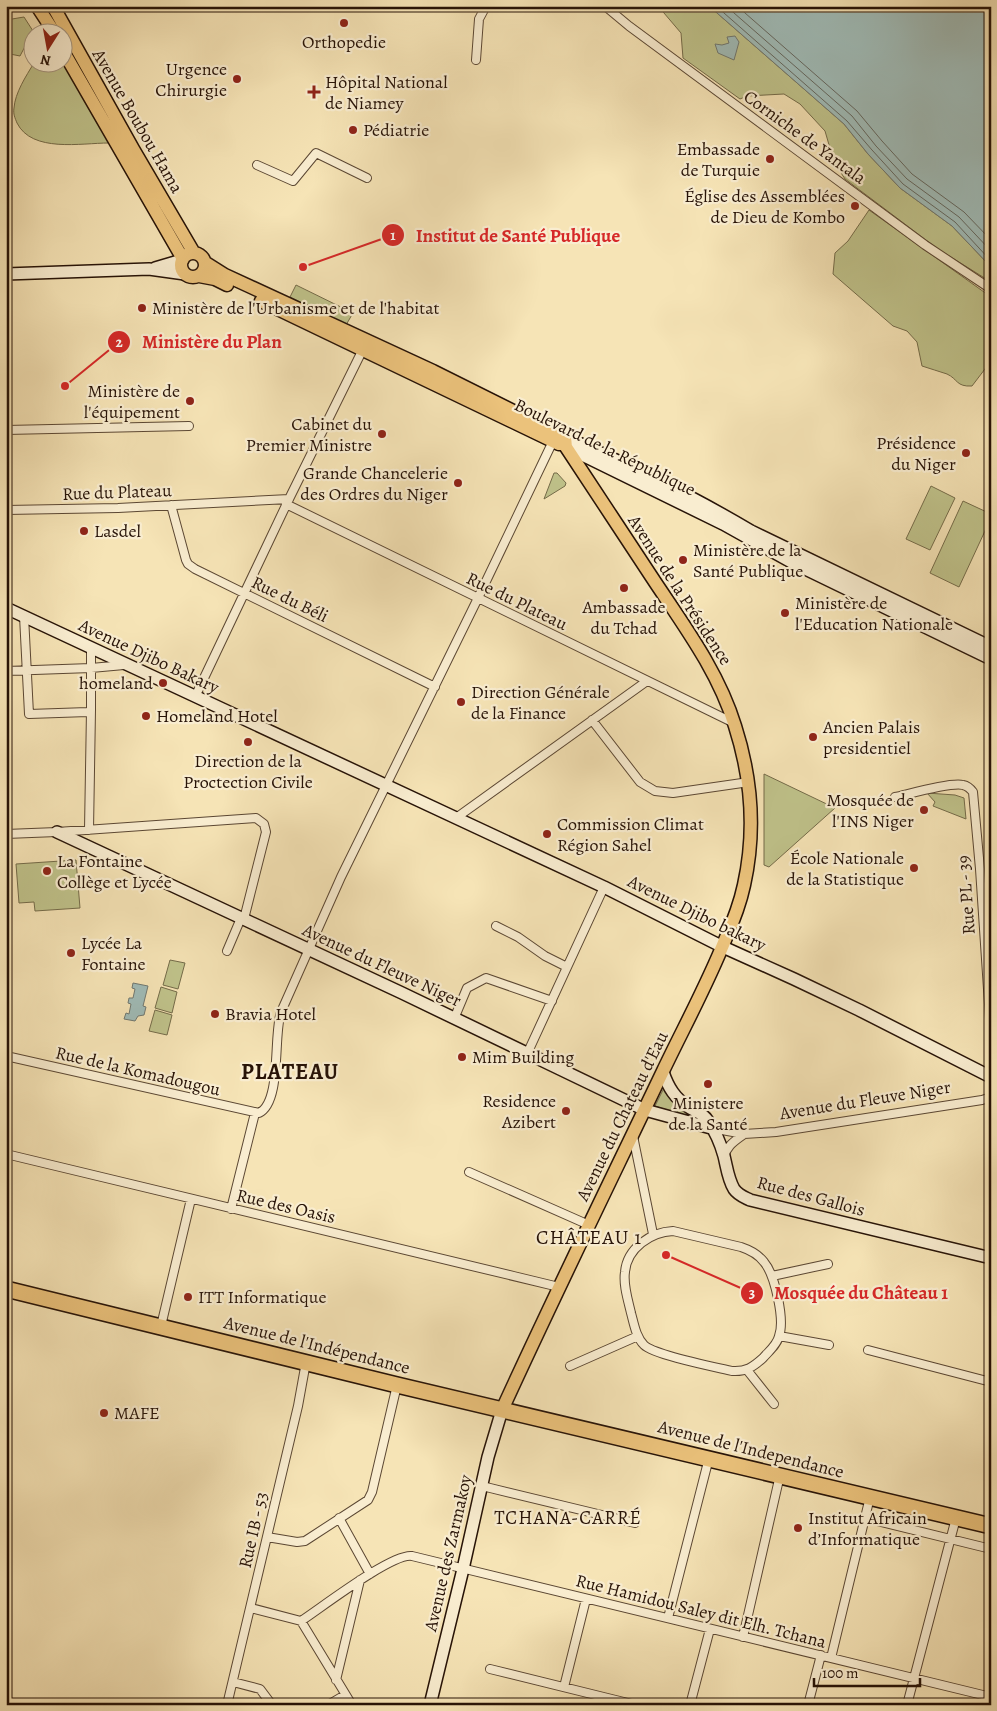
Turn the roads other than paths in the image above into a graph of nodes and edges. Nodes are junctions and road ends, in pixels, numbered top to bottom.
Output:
1 (37, 6) edge
2 (52, 6) edge
3 (486, 6) edge
4 (605, 6) edge
5 (47, 22) edge
6 (476, 60) dead end
7 (72, 66) edge
8 (257, 164) dead end
9 (367, 178) dead end
10 (186, 257) junction
11 (206, 263) junction
12 (149, 269) junction
13 (6, 274) edge
14 (185, 274) junction
15 (199, 276) junction
16 (991, 289) edge
17 (365, 345) junction
18 (189, 426) dead end
19 (6, 430) edge
20 (560, 440) junction
21 (288, 502) junction
22 (171, 505) junction
23 (6, 510) edge
24 (244, 593) junction
25 (478, 598) junction
26 (6, 608) edge
27 (24, 616) junction
28 (956, 636) junction
29 (91, 647) junction
30 (991, 647) edge
31 (991, 659) edge
32 (127, 664) junction
33 (91, 668) junction
34 (28, 670) junction
35 (6, 671) edge
36 (647, 681) junction
37 (435, 687) junction
38 (196, 697) junction
39 (91, 710) junction
40 (592, 720) junction
41 (735, 724) junction
42 (749, 782) junction
43 (386, 786) junction
44 (895, 797) dead end
45 (456, 818) junction
46 (89, 830) junction
47 (57, 832) junction
48 (6, 834) edge
49 (604, 887) junction
50 (242, 919) junction
51 (496, 926) dead end
52 (723, 947) junction
53 (308, 950) junction
54 (227, 951) dead end
55 (567, 967) junction
56 (552, 1001) junction
57 (454, 1018) junction
58 (991, 1034) edge
59 (527, 1054) junction
60 (6, 1056) edge
61 (662, 1072) junction
62 (991, 1077) edge
63 (991, 1097) edge
64 (645, 1110) junction
65 (255, 1113) junction
66 (711, 1128) junction
67 (744, 1134) junction
68 (632, 1135) junction
69 (6, 1154) edge
70 (724, 1157) junction
71 (469, 1172) dead end
72 (191, 1199) junction
73 (231, 1208) junction
74 (589, 1224) junction
75 (653, 1234) junction
76 (991, 1258) edge
77 (828, 1264) dead end
78 (772, 1276) junction
79 (559, 1287) junction
80 (6, 1289) edge
81 (162, 1326) junction
82 (638, 1336) junction
83 (779, 1336) junction
84 (829, 1345) dead end
85 (868, 1350) dead end
86 (306, 1362) junction
87 (570, 1366) dead end
88 (747, 1370) junction
89 (991, 1382) edge
90 (397, 1385) junction
91 (774, 1404) dead end
92 (502, 1410) junction
93 (709, 1458) junction
94 (780, 1475) junction
95 (482, 1486) junction
96 (870, 1497) junction
97 (339, 1518) junction
98 (865, 1518) junction
99 (956, 1518) junction
100 (635, 1523) dead end
101 (991, 1526) edge
102 (267, 1537) junction
103 (951, 1539) junction
104 (991, 1549) edge
105 (463, 1569) junction
106 (370, 1574) junction
107 (360, 1580) junction
108 (586, 1599) junction
109 (251, 1608) junction
110 (668, 1618) junction
111 (302, 1621) junction
112 (710, 1629) junction
113 (743, 1637) junction
114 (821, 1655) junction
115 (831, 1658) junction
116 (490, 1669) dead end
117 (914, 1678) junction
118 (336, 1680) junction
119 (233, 1682) junction
120 (564, 1687) junction
121 (345, 1695) junction
122 (991, 1697) edge
123 (227, 1705) edge
124 (272, 1705) edge
125 (328, 1705) edge
126 (352, 1705) edge
127 (430, 1705) edge
128 (636, 1705) edge
129 (690, 1705) edge
130 (808, 1705) edge
131 (907, 1705) edge

1 - 5 main road
2 - 10 main road, Avenue Boubou Hama
3 - 6 street
4 - 16 street, Corniche de Yantala
7 - 10 main road, Avenue Boubou Hama
8 - 9 street
10 - 11 main road
10 - 12 street
10 - 14 main road
11 - 15 main road
11 - 17 main road, Boulevard de la République
12 - 13 street
12 - 14 street
14 - 15 main road
15 - 17 main road, Boulevard de la République
17 - 20 main road, Boulevard de la République
17 - 21 street
18 - 19 street
20 - 25 street
20 - 28 street, Boulevard de la République
20 - 41 main road, Avenue de la Présidence
21 - 22 street, Rue du Plateau
21 - 24 street
21 - 25 street, Rue du Plateau
22 - 23 street, Rue du Plateau
22 - 24 street, Rue du Béli
24 - 37 street, Rue du Béli
24 - 38 street
25 - 36 street, Rue du Plateau
25 - 37 street
26 - 27 street, Avenue Djibo Bakary
27 - 29 street, Avenue Djibo Bakary
27 - 34 street
28 - 30 street, Boulevard de la République
28 - 31 street, Boulevard de la République
29 - 32 street, Avenue Djibo Bakary
29 - 33 street
32 - 33 street
32 - 38 street, Avenue Djibo Bakary
33 - 34 street
33 - 39 street
34 - 35 street
34 - 39 street
36 - 40 street
36 - 41 street, Rue du Plateau
37 - 43 street
38 - 43 street, Avenue Djibo Bakary
39 - 46 street
40 - 42 street
40 - 45 street
41 - 42 main road, Avenue de la Présidence
42 - 52 main road, Avenue de la Présidence
43 - 45 street, Avenue Djibo bakary
43 - 53 street
44 - 58 street, Rue PL - 39
45 - 49 street, Avenue Djibo bakary
46 - 47 street
46 - 50 street
47 - 48 street, Avenue du Fleuve Niger
47 - 50 street, Avenue du Fleuve Niger
49 - 52 street, Avenue Djibo bakary
49 - 55 street
50 - 53 street, Avenue du Fleuve Niger
50 - 54 street
51 - 55 street
52 - 61 main road, Avenue du Chateau d'Eau
52 - 62 street, Avenue Djibo bakary
53 - 57 street, Avenue du Fleuve Niger
53 - 65 street
55 - 56 street
56 - 57 street
56 - 59 street
57 - 59 street, Avenue du Fleuve Niger
59 - 64 street, Avenue du Fleuve Niger
60 - 65 street, Rue de la Komadougou
61 - 64 main road, Avenue du Chateau d'Eau
61 - 66 street, Rue des Gallois
63 - 67 street, Avenue du Fleuve Niger
64 - 66 street, Avenue du Fleuve Niger
64 - 68 main road, Avenue du Chateau d'Eau
65 - 73 street
66 - 67 street, Avenue du Fleuve Niger
66 - 70 street, Rue des Gallois
67 - 70 street
68 - 74 main road, Avenue du Chateau d'Eau
68 - 75 street
69 - 72 street, Rue des Oasis
70 - 76 street, Rue des Gallois
71 - 74 street
72 - 73 street, Rue des Oasis
72 - 81 street
73 - 79 street, Rue des Oasis
74 - 79 main road, Avenue du Chateau d'Eau
75 - 78 street
75 - 82 street
77 - 78 street
78 - 83 street
79 - 92 main road, Avenue du Chateau d'Eau
80 - 81 highway, Avenue de l'Indépendance
81 - 86 highway, Avenue de l'Indépendance
82 - 87 street
82 - 88 street
83 - 84 street
83 - 88 street
85 - 89 street
86 - 90 highway, Avenue de l'Indépendance
86 - 102 street, Rue IB - 53
88 - 91 street
90 - 92 highway, Avenue de l'Indépendance
90 - 97 street
92 - 93 highway, Avenue de l'Independance
92 - 95 street, Avenue des Zarmakoy
93 - 94 highway, Avenue de l'Independance
93 - 110 street
94 - 96 highway, Avenue de l'Independance
94 - 113 street
95 - 100 street
95 - 105 street, Avenue des Zarmakoy
96 - 98 street
96 - 99 highway, Avenue de l'Independance
97 - 102 street
97 - 106 street
98 - 103 street
98 - 115 street
99 - 101 highway, Avenue de l'Independance
99 - 103 street
102 - 109 street, Rue IB - 53
103 - 104 street
103 - 117 street
105 - 106 street, Rue Hamidou Saley dit Elh. Tchana
105 - 108 street, Rue Hamidou Saley dit Elh. Tchana
105 - 127 street, Avenue des Zarmakoy
106 - 107 street, Rue Hamidou Saley dit Elh. Tchana
107 - 111 street, Rue Hamidou Saley dit Elh. Tchana
107 - 118 street
108 - 110 street, Rue Hamidou Saley dit Elh. Tchana
108 - 120 street
109 - 111 street
109 - 119 street, Rue IB - 53
110 - 112 street, Rue Hamidou Saley dit Elh. Tchana
111 - 118 street
112 - 113 street, Rue Hamidou Saley dit Elh. Tchana
112 - 129 street
113 - 114 street, Rue Hamidou Saley dit Elh. Tchana
114 - 115 street, Rue Hamidou Saley dit Elh. Tchana
114 - 130 street
115 - 117 street, Rue Hamidou Saley dit Elh. Tchana
116 - 120 street
117 - 122 street, Rue Hamidou Saley dit Elh. Tchana
117 - 131 street
118 - 121 street
119 - 123 street, Rue IB - 53
119 - 124 street
120 - 128 street
121 - 125 street
121 - 126 street

